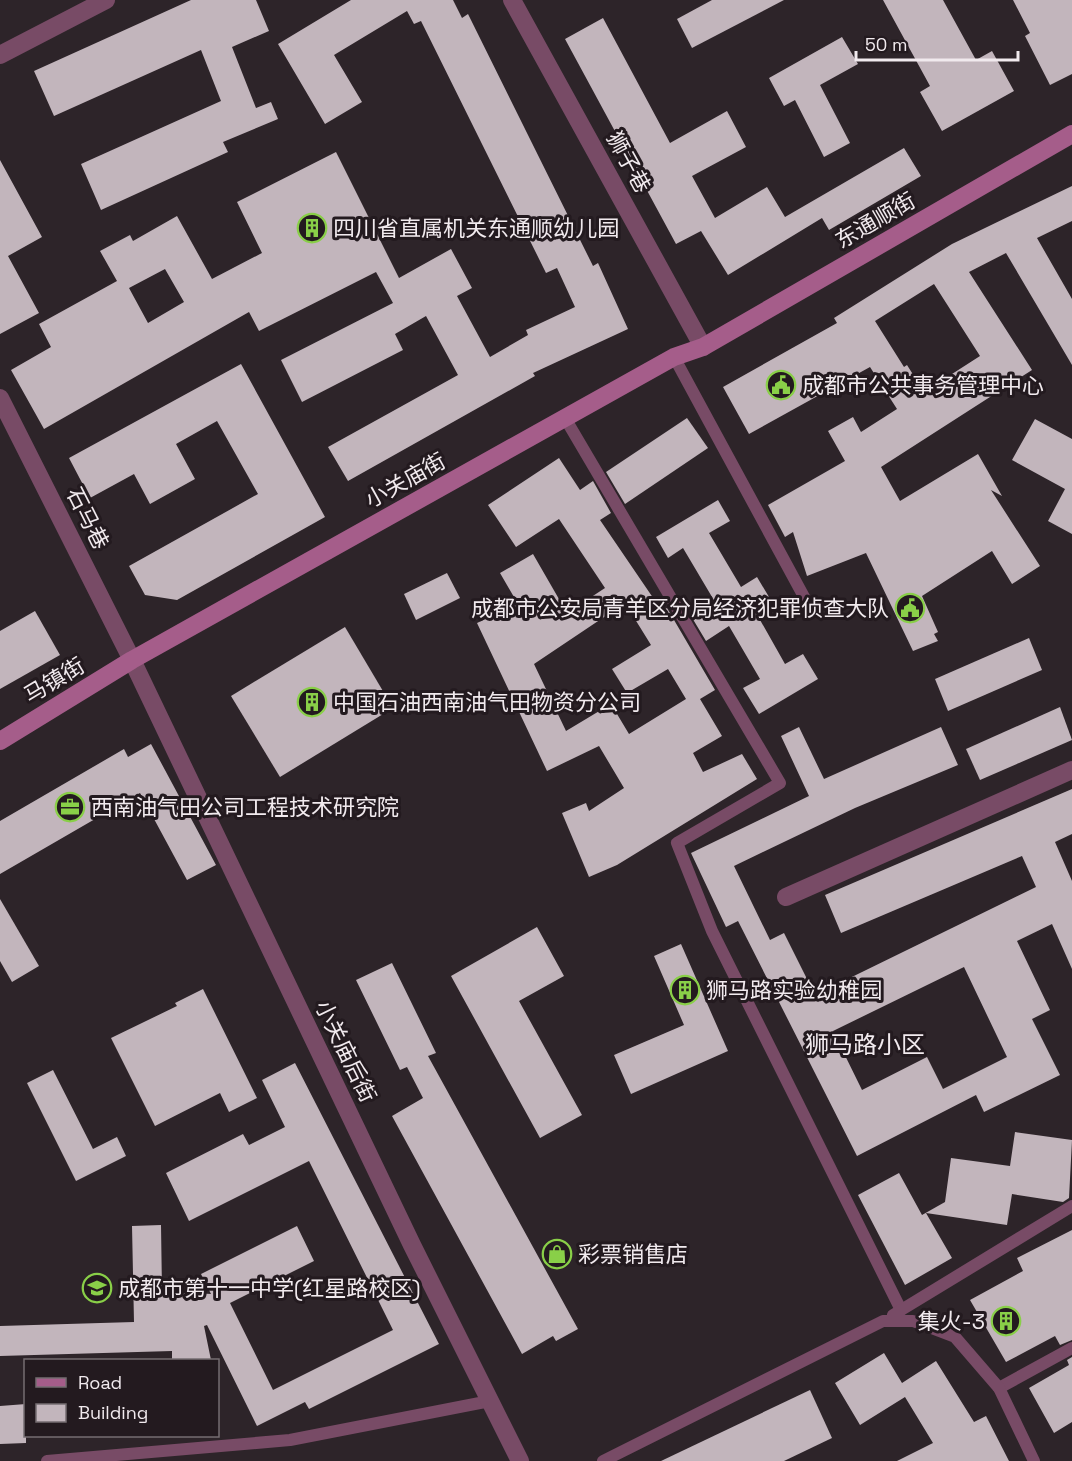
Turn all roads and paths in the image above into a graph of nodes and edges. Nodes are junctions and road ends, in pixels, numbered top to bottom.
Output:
1 (106, 0) edge
2 (512, 0) edge
3 (0, 55) edge
4 (1072, 134) edge
5 (703, 347) junction
6 (674, 357) junction
7 (0, 398) edge
8 (565, 418) junction
9 (809, 606) dead end
10 (132, 660) junction
11 (0, 741) edge
12 (1072, 770) edge
13 (786, 897) dead end
14 (1072, 1206) edge
15 (901, 1310) junction
16 (883, 1321) junction
17 (1072, 1348) edge
18 (999, 1388) junction
19 (490, 1401) junction
20 (46, 1461) edge
21 (520, 1461) edge
22 (603, 1461) edge
23 (1034, 1461) edge

1 - 3 street
2 - 5 street, 狮子巷
4 - 5 street, 东通顺街
5 - 6 street, 小关庙街
6 - 8 street, 小关庙街
6 - 9 lane
7 - 10 street, 石马巷
8 - 10 street, 小关庙街
8 - 15 lane
10 - 11 street, 马镇街
10 - 19 street, 小关庙后街
12 - 13 street
14 - 15 lane
15 - 16 lane
16 - 18 lane
16 - 22 lane
17 - 18 lane
18 - 23 lane
19 - 20 lane
19 - 21 street, 小关庙后街

